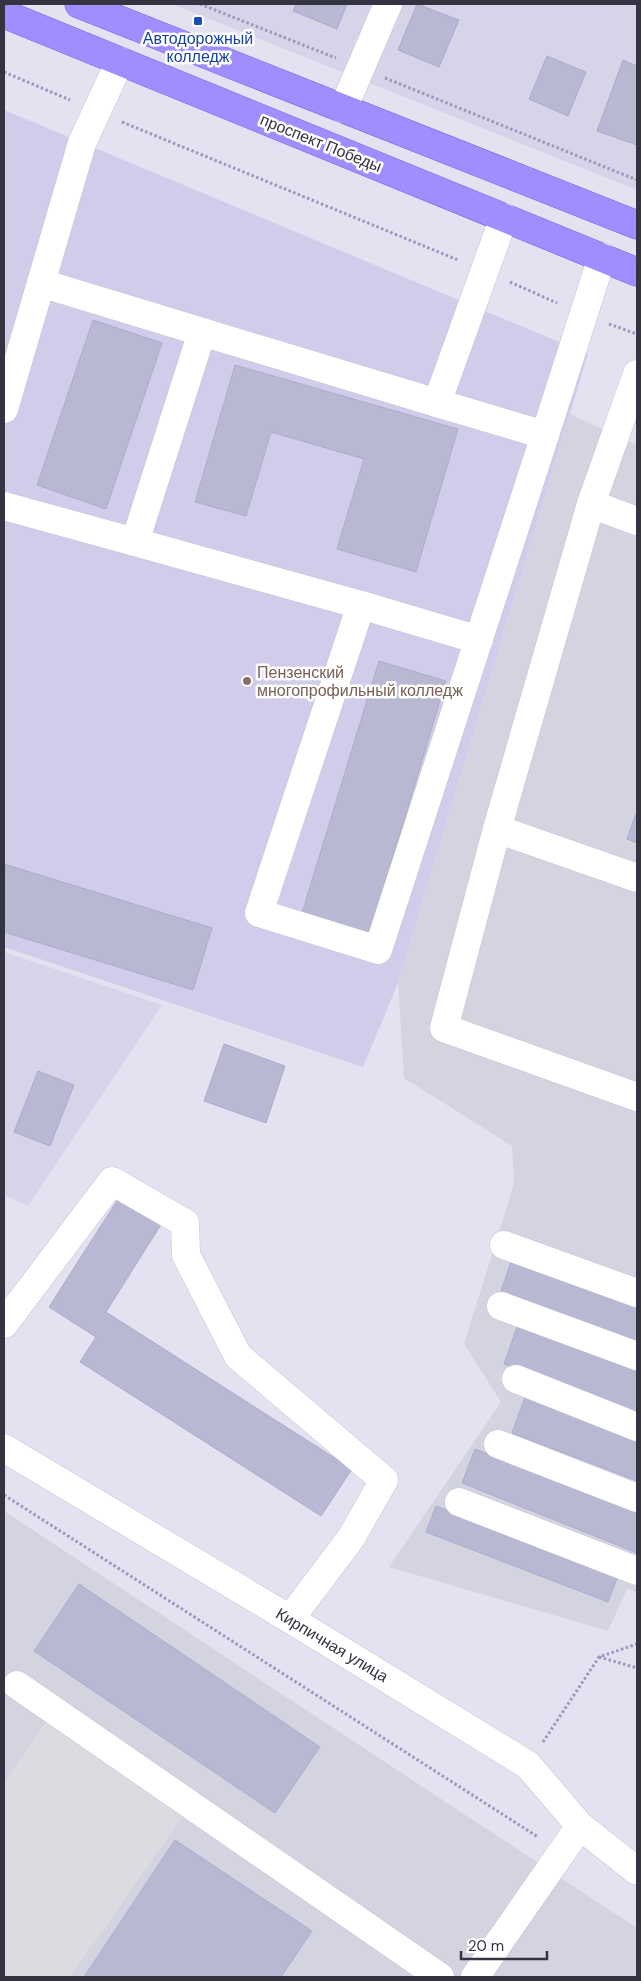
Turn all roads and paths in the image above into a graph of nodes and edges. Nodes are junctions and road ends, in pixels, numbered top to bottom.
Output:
1 (79, 4) edge
2 (200, 4) edge
3 (388, 4) edge
4 (4, 14) edge
5 (120, 61) junction
6 (361, 68) junction
7 (4, 72) edge
8 (343, 109) junction
9 (96, 112) junction
10 (637, 180) edge
11 (504, 217) junction
12 (637, 226) edge
13 (602, 257) junction
14 (485, 271) junction
15 (637, 272) edge
16 (41, 284) junction
17 (584, 314) junction
18 (202, 332) junction
19 (637, 334) edge
20 (637, 374) edge
21 (437, 403) junction
22 (4, 409) edge
23 (544, 435) junction
24 (591, 504) junction
25 (4, 506) edge
26 (637, 521) edge
27 (135, 542) junction
28 (360, 605) junction
29 (479, 640) junction
30 (498, 829) junction
31 (637, 878) edge
32 (637, 1097) edge
33 (504, 1245) dead end
34 (637, 1293) edge
35 (501, 1306) dead end
36 (4, 1324) edge
37 (637, 1356) edge
38 (516, 1380) dead end
39 (637, 1427) edge
40 (498, 1444) dead end
41 (4, 1448) edge
42 (4, 1495) edge
43 (637, 1498) edge
44 (459, 1502) dead end
45 (637, 1571) edge
46 (290, 1619) junction
47 (637, 1644) edge
48 (599, 1657) junction
49 (637, 1668) edge
50 (17, 1684) dead end
51 (528, 1765) junction
52 (580, 1826) junction
53 (562, 1853) junction
54 (636, 1866) edge
55 (440, 1977) edge
56 (475, 1977) edge

1 - 8 main road
2 - 6 path
3 - 6 street
4 - 5 main road, проспект Победы
5 - 9 street
5 - 11 main road, проспект Победы
6 - 8 street
6 - 10 path
7 - 9 path
8 - 12 main road
9 - 14 path
9 - 16 street
11 - 13 main road, проспект Победы
11 - 14 street
13 - 15 main road, проспект Победы
13 - 17 street
14 - 17 path
14 - 21 street
16 - 18 street
16 - 22 street
17 - 19 path
17 - 23 street
18 - 21 street
18 - 27 street
20 - 24 street
21 - 23 street
23 - 29 street
24 - 26 street
24 - 30 street
25 - 27 street
27 - 28 street
28 - 29 street
28 - 29 street
30 - 31 street
30 - 32 street
33 - 34 street
35 - 37 street
36 - 46 street
38 - 39 street
40 - 43 street
41 - 46 street, Кирпичная улица
42 - 53 path
44 - 45 street
46 - 51 street, Кирпичная улица
47 - 48 path
48 - 49 path
48 - 51 path
50 - 55 street
51 - 52 street, Кирпичная улица
52 - 53 street
52 - 54 street, Кирпичная улица
53 - 56 street

